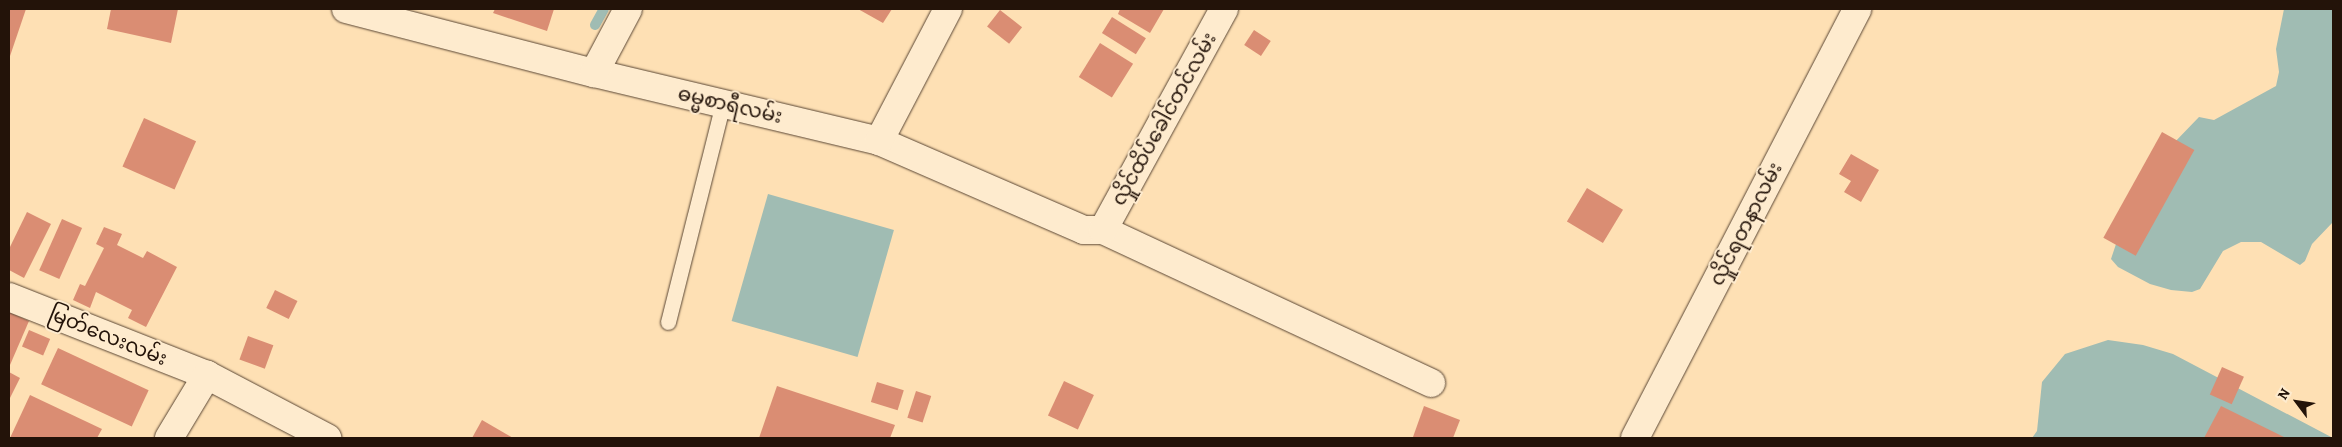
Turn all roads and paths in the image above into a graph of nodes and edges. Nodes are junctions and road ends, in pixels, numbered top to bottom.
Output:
1 (346, 9) edge
2 (628, 9) edge
3 (948, 9) edge
4 (1224, 9) edge
5 (1857, 9) edge
6 (594, 74) junction
7 (723, 103) junction
8 (879, 141) junction
9 (1103, 230) junction
10 (9, 297) edge
11 (668, 322) dead end
12 (207, 375) junction
13 (1431, 383) dead end
14 (170, 438) edge
15 (327, 438) edge
16 (1635, 438) edge

1 - 6 street, ဓမ္မစာရီလမ်း
2 - 6 street
3 - 8 street
4 - 9 street, လှိုင်ထိပ်ခေါင်တင်လမ်း
5 - 16 street, လှိုင်ရတနာလမ်း
6 - 7 street, ဓမ္မစာရီလမ်း
7 - 8 street, ဓမ္မစာရီလမ်း
7 - 11 lane
8 - 9 street, ဓမ္မစာရီလမ်း
9 - 13 street, ဓမ္မစာရီလမ်း
10 - 12 street, မြတ်လေးလမ်း
12 - 14 street
12 - 15 street, မြတ်လေးလမ်း

